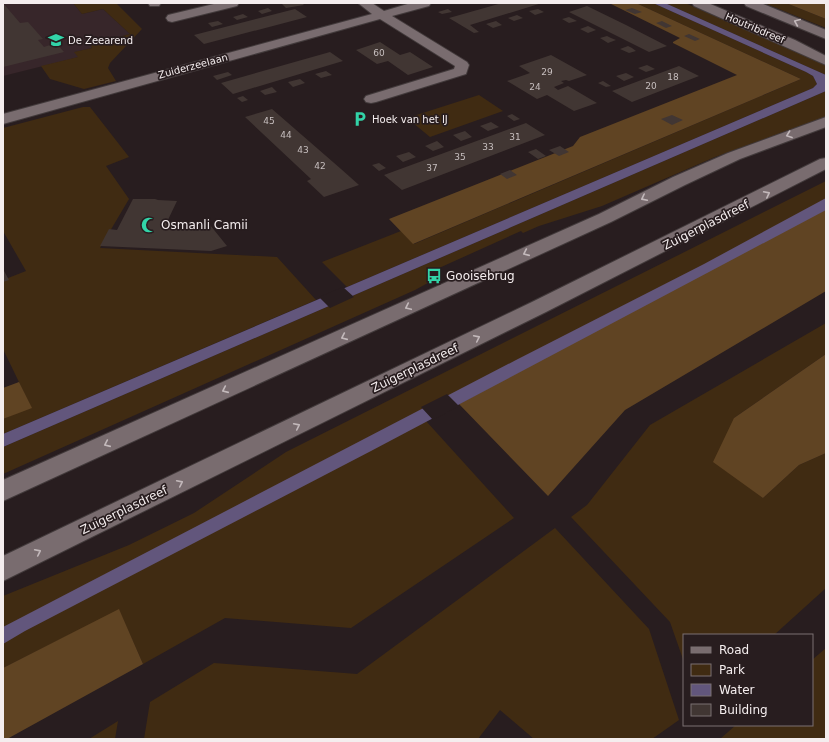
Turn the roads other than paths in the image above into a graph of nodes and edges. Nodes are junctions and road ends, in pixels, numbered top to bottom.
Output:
1 (232, 3) edge
2 (364, 3) edge
3 (425, 3) edge
4 (698, 3) edge
5 (750, 3) edge
6 (382, 14) junction
7 (172, 18) dead end
8 (826, 35) edge
9 (790, 43) junction
10 (826, 54) edge
11 (826, 61) edge
12 (371, 99) dead end
13 (3, 119) edge
14 (826, 122) edge
15 (826, 163) edge
16 (3, 492) edge
17 (3, 569) edge

1 - 7 main road
2 - 6 main road
3 - 6 main road, Zuiderzeelaan
4 - 9 main road, Houtribdreef
8 -> 5 main road, Houtribdreef
6 - 12 main road
6 - 13 main road, Zuiderzeelaan
9 - 10 main road, Houtribdreef
9 - 11 main road, Houtribdreef
14 -> 16 main road
17 -> 15 main road, Zuigerplasdreef

